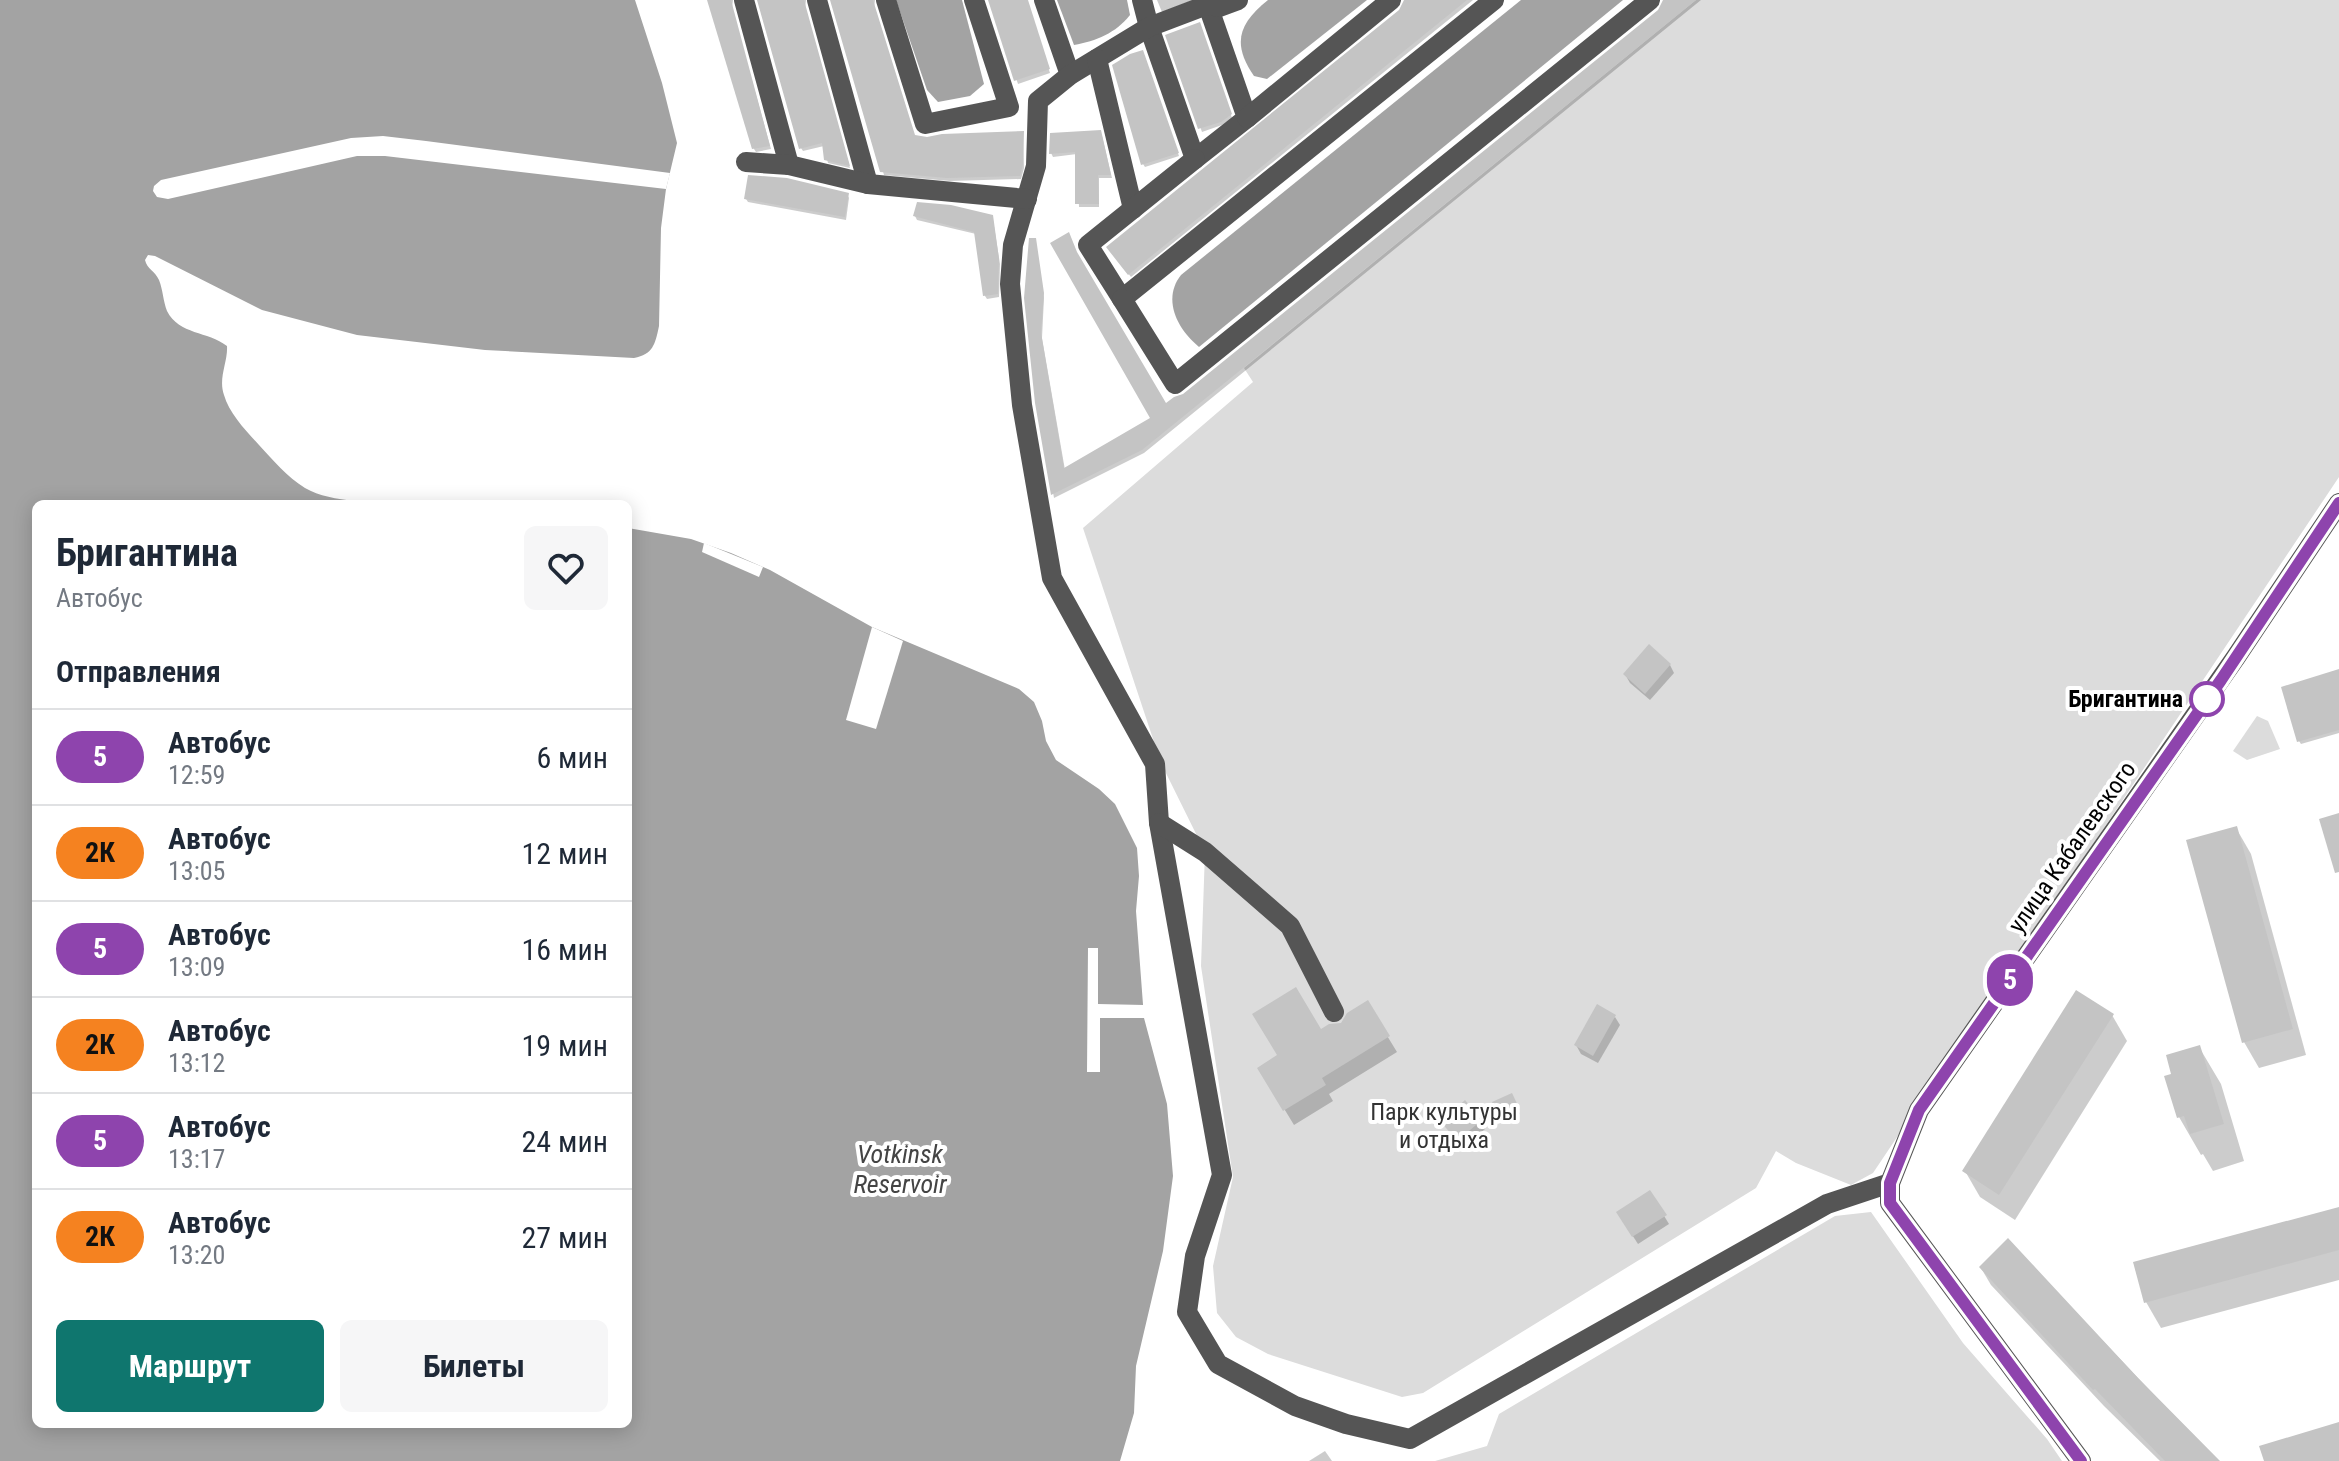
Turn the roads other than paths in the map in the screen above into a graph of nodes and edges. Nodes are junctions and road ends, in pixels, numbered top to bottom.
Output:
1 (744, 0) edge
2 (817, 0) edge
3 (886, 0) edge
4 (974, 0) edge
5 (1044, 0) edge
6 (1142, 0) edge
7 (1238, 0) edge
8 (1391, 0) edge
9 (1494, 0) edge
10 (1650, 0) edge
11 (1207, 3) edge
12 (1149, 27) junction
13 (1097, 59) junction
14 (1070, 75) junction
15 (1038, 101) junction
16 (1009, 107) junction
17 (1247, 118) junction
18 (1195, 159) junction
19 (746, 162) dead end
20 (789, 165) junction
21 (868, 184) junction
22 (1027, 199) junction
23 (1133, 209) junction
24 (1122, 299) junction
25 (2339, 503) edge
26 (1159, 823) junction
27 (1334, 1012) dead end
28 (1890, 1183) junction
29 (2081, 1461) edge

1 - 20 street
2 - 21 street
3 - 16 street
4 - 16 street
5 - 14 street
6 - 12 street
7 - 11 street
8 - 17 street
9 - 24 street
10 - 24 street
11 - 12 street
11 - 17 street
12 - 13 street
12 - 18 street
13 - 14 street
13 - 23 street
14 - 15 street
15 - 16 street
15 - 22 street
17 - 18 street
18 - 23 street
19 - 20 street
20 - 21 street
21 - 22 street
22 - 26 street
23 - 24 street
25 - 28 street, улица Кабалевского
26 - 27 street
26 - 28 street
28 - 29 street

